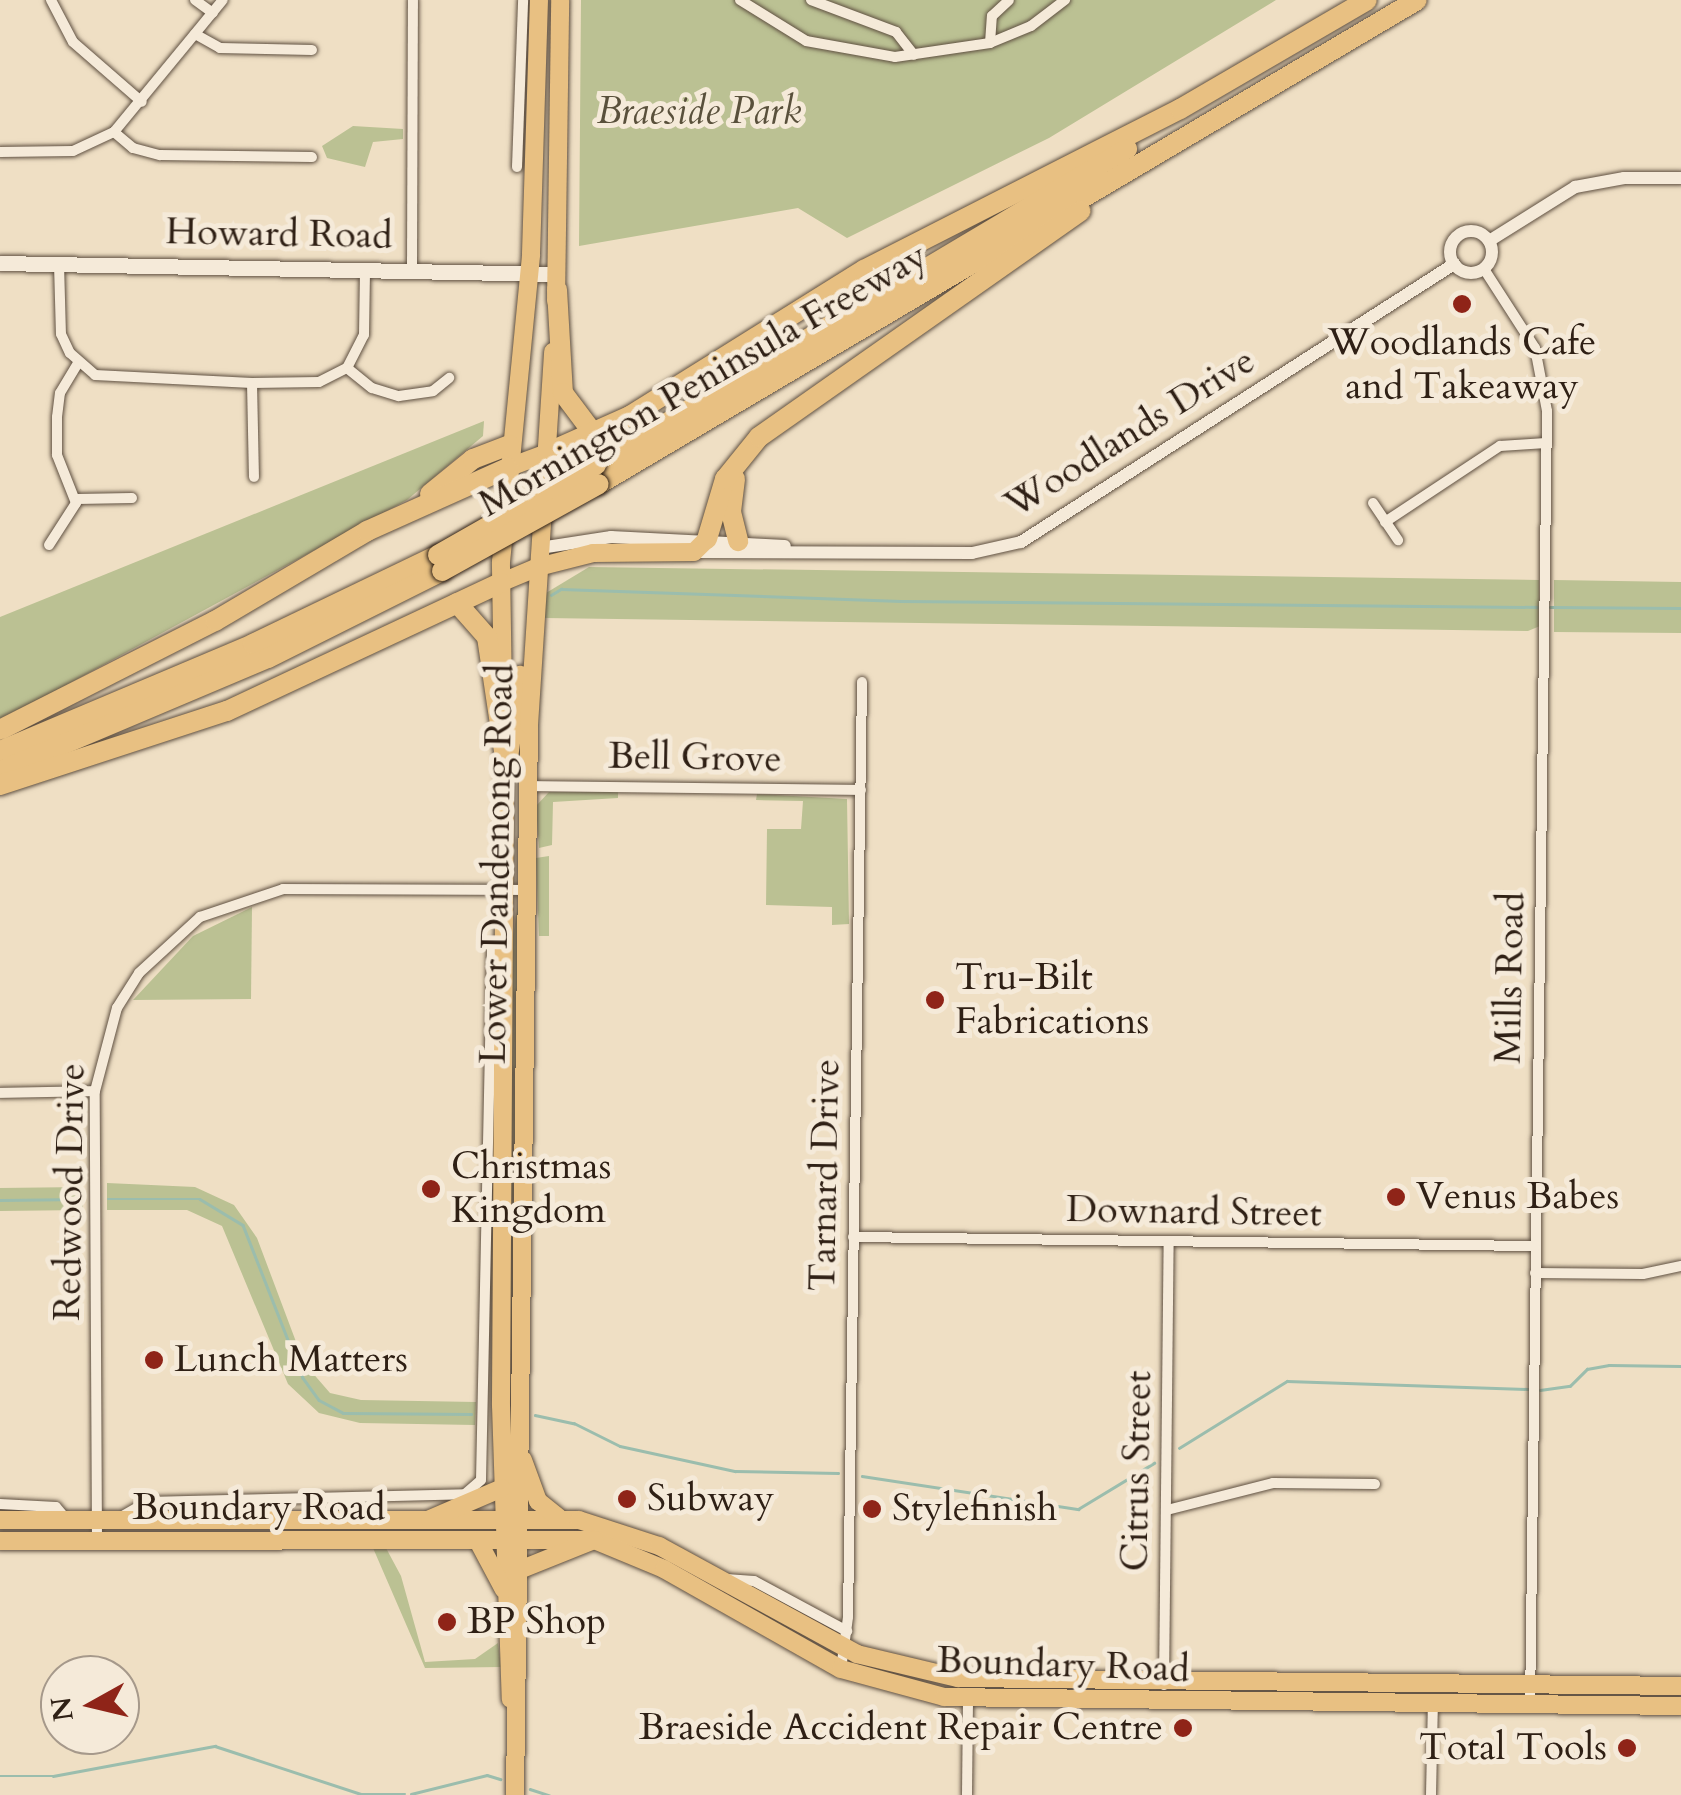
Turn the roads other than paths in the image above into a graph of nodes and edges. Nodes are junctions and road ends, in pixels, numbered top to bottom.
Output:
1 (52, 0) edge
2 (195, 0) edge
3 (223, 0) edge
4 (413, 0) edge
5 (523, 0) edge
6 (538, 0) edge
7 (560, 0) edge
8 (740, 0) edge
9 (811, 0) edge
10 (1009, 0) edge
11 (1065, 0) edge
12 (1370, 0) edge
13 (1417, 0) edge
14 (212, 13) junction
15 (195, 34) junction
16 (990, 43) junction
17 (312, 50) dead end
18 (914, 55) junction
19 (142, 102) junction
20 (1201, 126) junction
21 (114, 132) junction
22 (521, 144) junction
23 (0, 152) edge
24 (312, 158) dead end
25 (517, 167) dead end
26 (536, 177) junction
27 (1681, 178) edge
28 (1489, 241) junction
29 (0, 263) edge
30 (59, 264) junction
31 (1454, 264) junction
32 (366, 268) junction
33 (412, 268) junction
34 (1484, 269) junction
35 (530, 272) junction
36 (557, 282) junction
37 (78, 363) junction
38 (347, 368) junction
39 (449, 378) dead end
40 (252, 383) junction
41 (593, 433) junction
42 (1546, 443) junction
43 (509, 445) junction
44 (747, 450) junction
45 (547, 452) junction
46 (507, 468) junction
47 (598, 475) junction
48 (254, 476) dead end
49 (77, 498) junction
50 (132, 498) dead end
51 (1373, 503) dead end
52 (1386, 522) junction
53 (382, 524) junction
54 (1398, 540) dead end
55 (738, 541) junction
56 (49, 544) dead end
57 (700, 546) junction
58 (808, 550) junction
59 (535, 562) junction
60 (440, 563) junction
61 (500, 582) junction
62 (457, 604) junction
63 (862, 682) dead end
64 (0, 730) edge
65 (0, 751) edge
66 (505, 757) junction
67 (0, 771) edge
68 (506, 782) junction
69 (0, 785) edge
70 (528, 786) junction
71 (860, 790) junction
72 (505, 890) junction
73 (530, 890) junction
74 (507, 934) junction
75 (95, 1092) junction
76 (0, 1093) edge
77 (853, 1237) junction
78 (1169, 1241) junction
79 (1535, 1246) junction
80 (1681, 1266) edge
81 (1535, 1273) junction
82 (486, 1433) junction
83 (517, 1440) junction
84 (502, 1454) junction
85 (481, 1480) joint
86 (1375, 1484) dead end
87 (502, 1488) junction
88 (364, 1500) junction
89 (0, 1504) edge
90 (1166, 1510) junction
91 (558, 1517) junction
92 (389, 1518) junction
93 (118, 1519) junction
94 (430, 1519) junction
95 (510, 1519) junction
96 (0, 1520) edge
97 (67, 1520) junction
98 (97, 1520) junction
99 (97, 1540) junction
100 (514, 1540) junction
101 (594, 1540) junction
102 (0, 1541) edge
103 (478, 1541) junction
104 (522, 1569) junction
105 (506, 1595) junction
106 (845, 1640) junction
107 (840, 1669) junction
108 (968, 1679) junction
109 (1164, 1681) junction
110 (1434, 1684) junction
111 (1530, 1684) junction
112 (1681, 1686) edge
113 (968, 1700) junction
114 (1164, 1702) junction
115 (1433, 1704) junction
116 (1530, 1705) junction
117 (1681, 1706) edge
118 (516, 1729) junction
119 (515, 1795) edge
120 (968, 1795) edge
121 (1431, 1795) edge

1 - 19 street
2 - 14 street
3 - 14 street
4 - 33 street
5 - 22 street, Lower Dandenong Road
6 - 26 main road, Lower Dandenong Road
7 - 36 main road, Lower Dandenong Road
8 - 18 street
9 - 18 street
10 - 16 street
11 - 16 street
12 - 41 highway
12 - 47 highway, Mornington Peninsula Freeway
13 - 20 highway, Mornington Peninsula Freeway
14 - 15 street
15 - 17 street
15 - 19 street
16 - 18 street
19 - 21 street
20 - 44 highway
20 - 47 highway, Mornington Peninsula Freeway
21 - 23 street
21 - 24 street
22 - 25 street, Lower Dandenong Road
22 - 26 street, Lower Dandenong Road
26 - 35 main road, Lower Dandenong Road
27 - 28 street
28 - 31 street
28 - 34 street
29 - 30 main road, Howard Road
30 - 32 main road, Howard Road
30 - 37 street
31 - 34 street
31 - 58 street, Woodlands Drive
32 - 33 main road, Howard Road
32 - 38 street
33 - 35 main road, Howard Road
34 - 42 street, Mills Road
35 - 36 main road, Howard Road
35 - 43 main road, Lower Dandenong Road
36 - 41 highway
36 - 45 main road, Lower Dandenong Road
37 - 40 street
37 - 49 street
38 - 39 street
38 - 40 street
40 - 48 street
41 - 45 highway
42 - 52 street
42 - 79 street, Mills Road
43 - 46 main road, Lower Dandenong Road
43 - 53 highway
44 - 55 highway
44 - 57 highway
45 - 46 main road
45 - 59 main road, Lower Dandenong Road
46 - 53 highway
46 - 61 main road, Lower Dandenong Road
47 - 60 highway, Mornington Peninsula Freeway, bridge
49 - 50 street
49 - 56 street
51 - 52 street
52 - 54 street
53 - 64 highway
55 - 57 street, Woodlands Drive
55 - 58 street, Woodlands Drive
57 - 58 street, Woodlands Drive
57 - 59 main road, Woodlands Drive
59 - 61 main road, Woodlands Drive
59 - 68 main road
59 - 70 main road, Lower Dandenong Road
60 - 65 highway, Mornington Peninsula Freeway
60 - 67 highway, Mornington Peninsula Freeway
61 - 62 highway
61 - 66 main road, Lower Dandenong Road
62 - 66 highway
62 - 69 highway
63 - 71 street, Tarnard Drive
66 - 68 main road, Lower Dandenong Road
68 - 72 main road, Lower Dandenong Road
70 - 71 street, Bell Grove
70 - 73 main road, Lower Dandenong Road
71 - 77 street, Tarnard Drive
72 - 73 street, Redwood Drive
72 - 74 main road, Lower Dandenong Road
72 - 75 street, Redwood Drive
73 - 83 main road, Lower Dandenong Road
74 - 82 street, Lower Dandenong Road
74 - 84 main road, Lower Dandenong Road
75 - 76 street
75 - 98 street, Redwood Drive
77 - 78 street, Downard Street
77 - 106 street, Tarnard Drive
78 - 79 street, Downard Street
78 - 90 street, Citrus Street
79 - 81 street, Mills Road
80 - 81 street
81 - 111 street, Mills Road
82 - 84 street
82 - 85 street, Lower Dandenong Road
83 - 91 main road
83 - 95 main road, Lower Dandenong Road
84 - 87 main road, Lower Dandenong Road
85 - 88 street, Boundary Road
86 - 90 street
87 - 94 main road
87 - 95 main road, Lower Dandenong Road
88 - 92 street, Boundary Road
88 - 93 street, Boundary Road
89 - 97 street
90 - 109 street, Citrus Street
91 - 95 main road, Boundary Road
91 - 106 main road, Boundary Road
92 - 93 main road, Boundary Road
92 - 94 main road, Boundary Road
93 - 98 main road, Boundary Road
94 - 95 main road, Boundary Road
95 - 100 main road, Lower Dandenong Road
96 - 97 main road, Boundary Road
97 - 98 main road, Boundary Road
98 - 99 street, Redwood Drive
99 - 102 main road, Boundary Road
99 - 103 main road, Boundary Road
100 - 101 main road, Boundary Road
100 - 103 main road, Boundary Road
100 - 104 main road, Lower Dandenong Road
100 - 105 main road, Lower Dandenong Road
101 - 104 main road
101 - 107 main road, Boundary Road
103 - 105 main road
104 - 118 main road, Lower Dandenong Road
105 - 118 main road, Lower Dandenong Road
106 - 107 street, Tarnard Drive
106 - 108 main road, Boundary Road
107 - 113 main road, Boundary Road
108 - 109 main road, Boundary Road
108 - 113 street
109 - 110 main road, Boundary Road
109 - 114 street, Citrus Street
110 - 111 main road, Boundary Road
110 - 115 street
111 - 112 main road, Boundary Road
111 - 116 street, Mills Road
113 - 114 main road, Boundary Road
113 - 120 street
114 - 115 main road, Boundary Road
115 - 116 main road, Boundary Road
115 - 121 street
116 - 117 main road, Boundary Road
118 - 119 main road, Lower Dandenong Road

